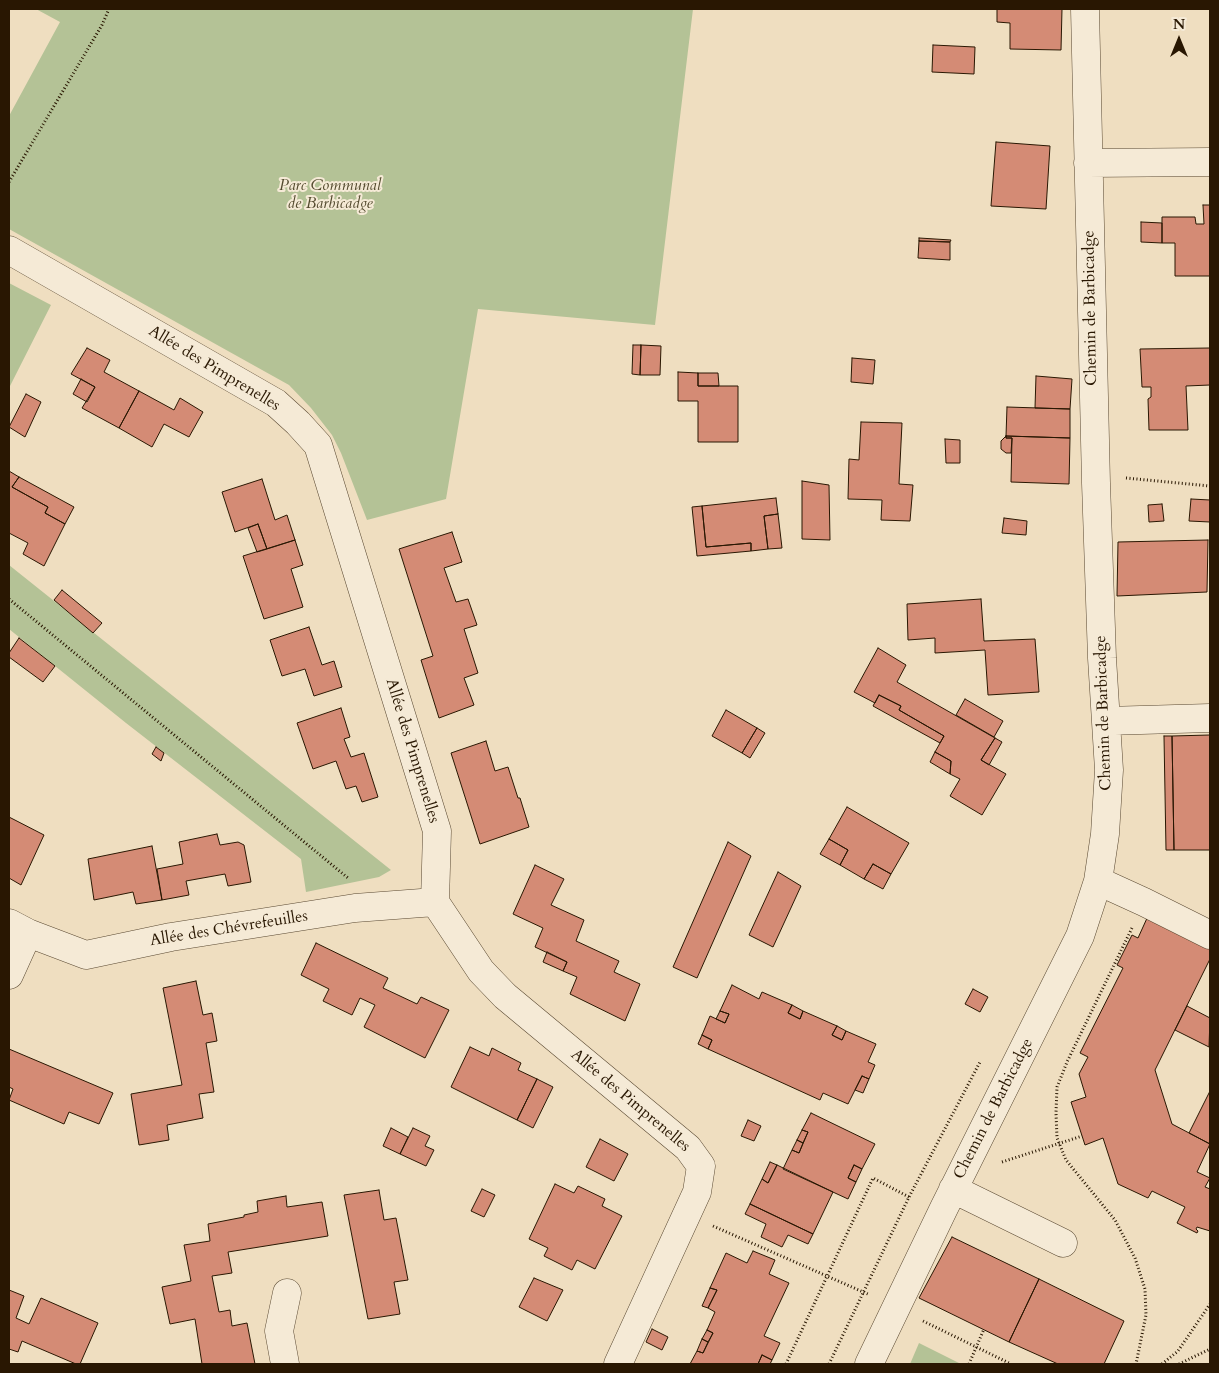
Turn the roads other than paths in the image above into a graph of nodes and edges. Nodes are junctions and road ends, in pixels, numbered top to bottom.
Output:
1 (1085, 9) edge
2 (1210, 162) edge
3 (1088, 164) junction
4 (9, 250) edge
5 (1210, 718) edge
6 (1106, 721) junction
7 (1098, 881) junction
8 (435, 902) junction
9 (18, 928) edge
10 (1210, 935) edge
11 (9, 976) edge
12 (957, 1182) junction
13 (1063, 1243) dead end
14 (287, 1293) dead end
15 (285, 1364) edge
16 (618, 1364) edge
17 (869, 1364) edge

1 - 3 street, Chemin de Barbicadge
2 - 3 street
3 - 6 street, Chemin de Barbicadge
4 - 8 street, Allée des Pimprenelles
5 - 6 street
6 - 7 street, Chemin de Barbicadge
7 - 10 street
7 - 12 street, Chemin de Barbicadge
8 - 9 street, Allée des Chévrefeuilles
8 - 16 street, Allée des Pimprenelles
9 - 11 street
12 - 13 street
12 - 17 street, Chemin de Barbicadge
14 - 15 street

